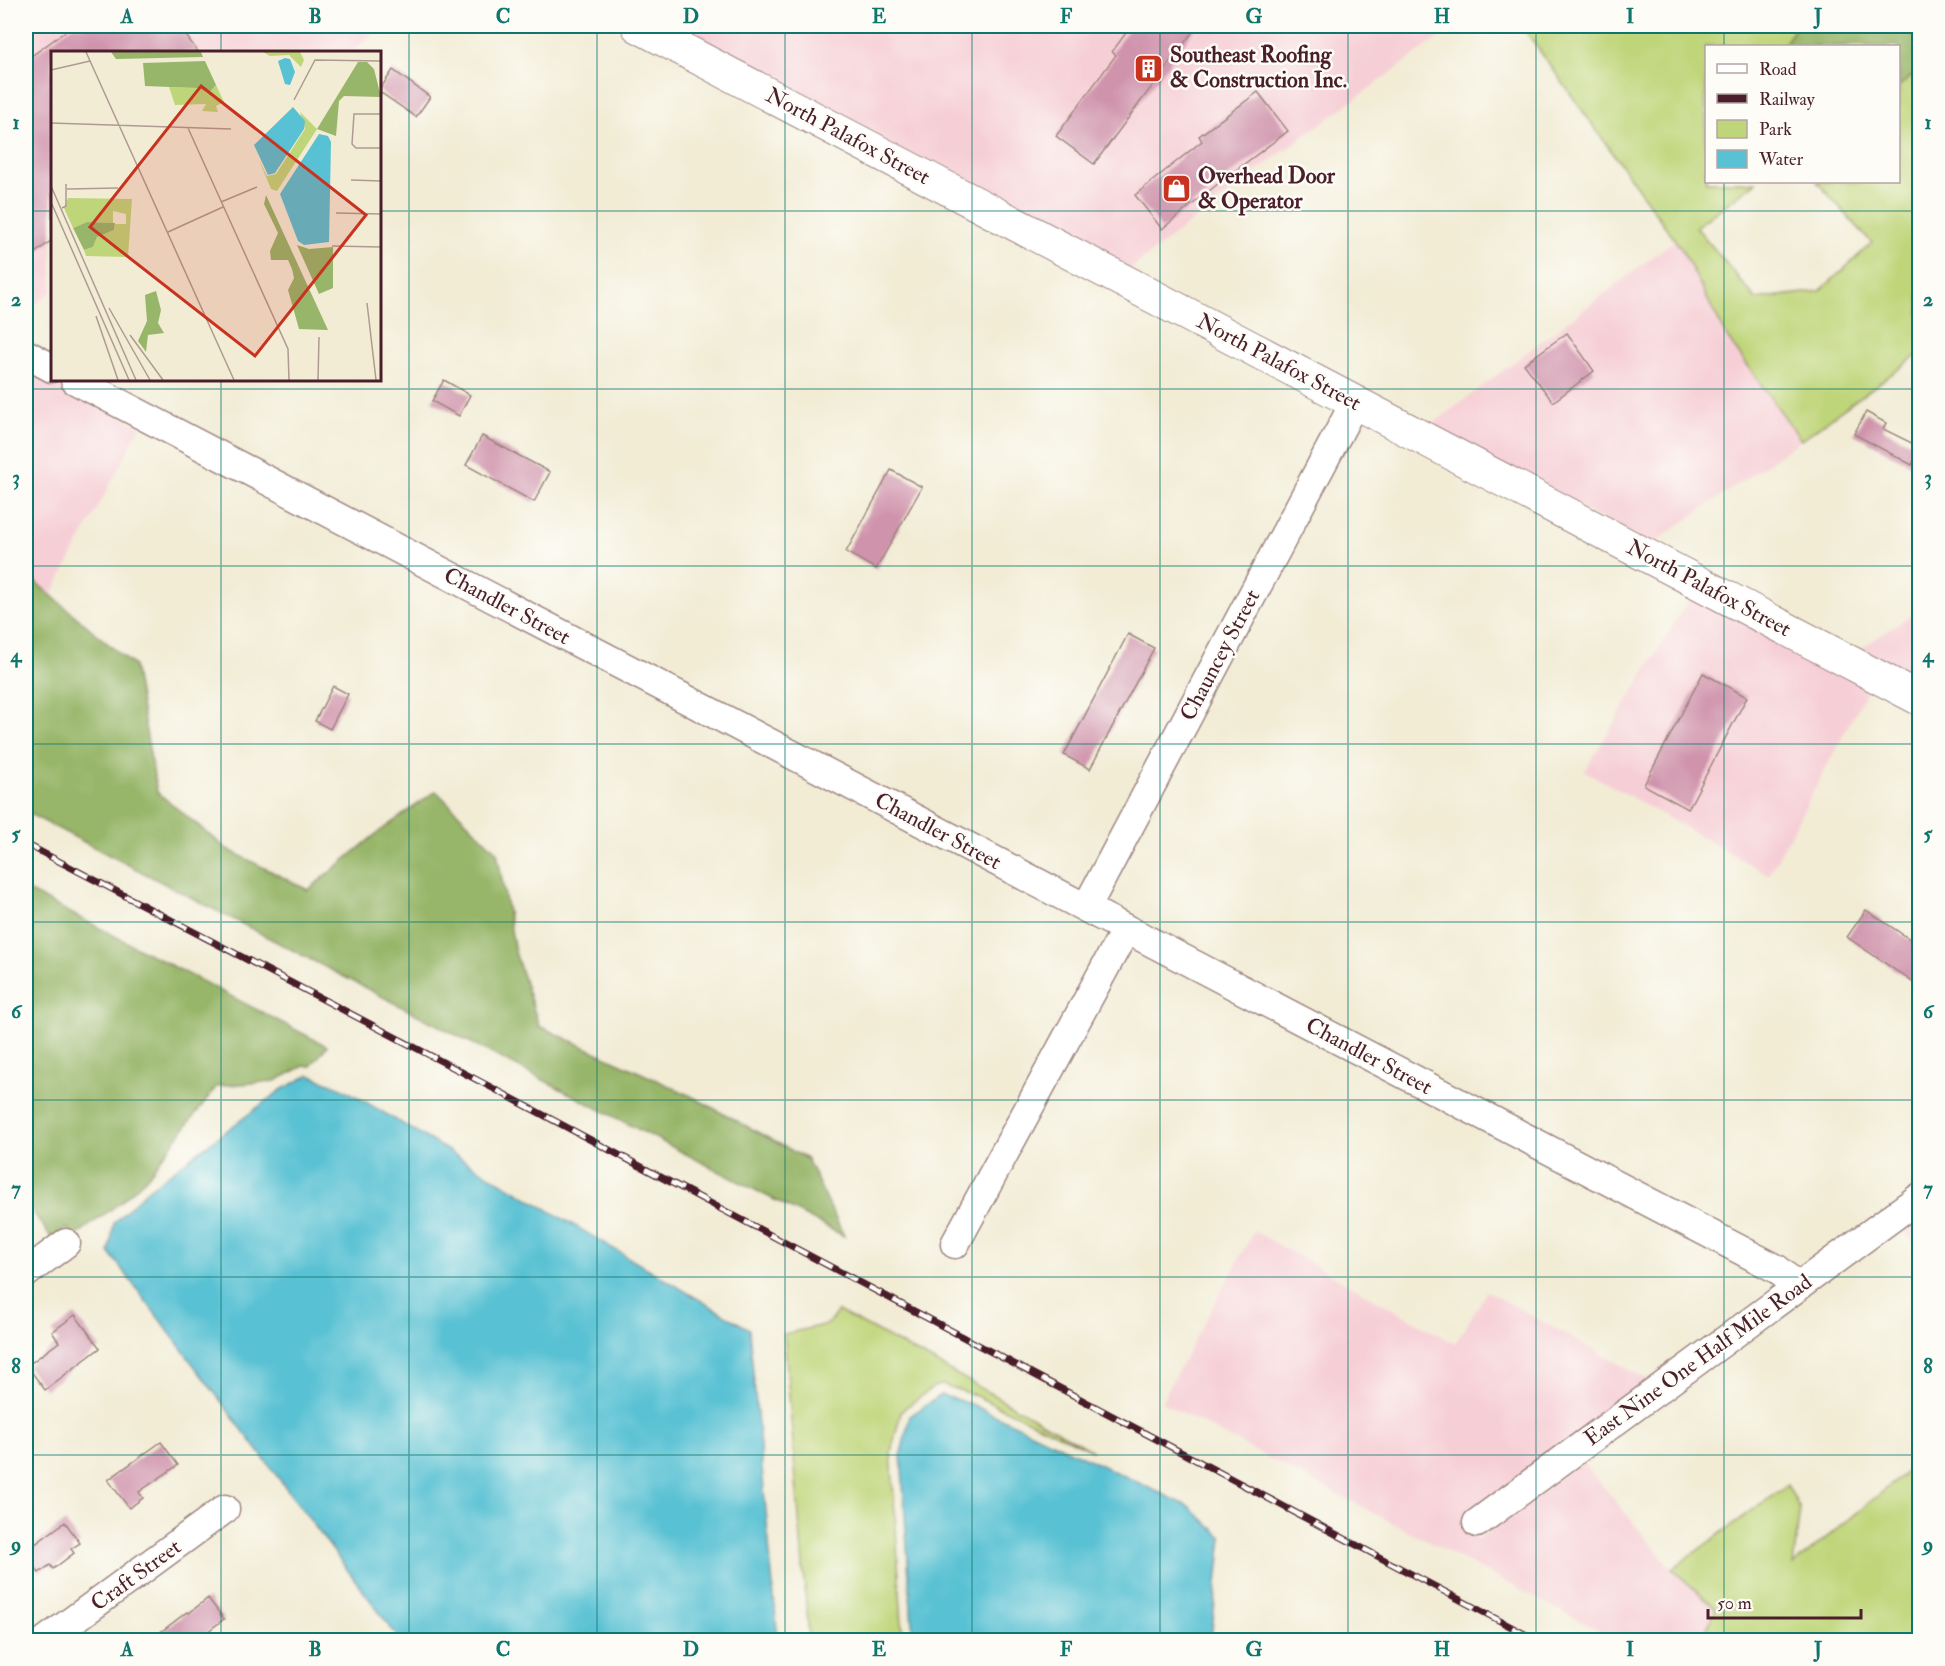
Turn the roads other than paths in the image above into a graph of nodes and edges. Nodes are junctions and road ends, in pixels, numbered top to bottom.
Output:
1 (638, 26) edge
2 (26, 354) edge
3 (51, 367) edge
4 (77, 381) edge
5 (1355, 402) junction
6 (1920, 699) edge
7 (1086, 908) junction
8 (1126, 929) junction
9 (1920, 1197) edge
10 (66, 1243) dead end
11 (955, 1244) dead end
12 (26, 1273) edge
13 (1798, 1287) junction
14 (225, 1509) dead end
15 (1478, 1523) dead end
16 (46, 1641) edge

1 - 5 main road, North Palafox Street
2 - 3 street
4 - 7 street, Chandler Street
5 - 6 main road, North Palafox Street
5 - 7 street, Chauncey Street
7 - 8 street, Chandler Street
8 - 11 street
8 - 13 street, Chandler Street
9 - 13 street, East Nine One Half Mile Road
10 - 12 street
13 - 15 street, East Nine One Half Mile Road
14 - 16 street, Craft Street

